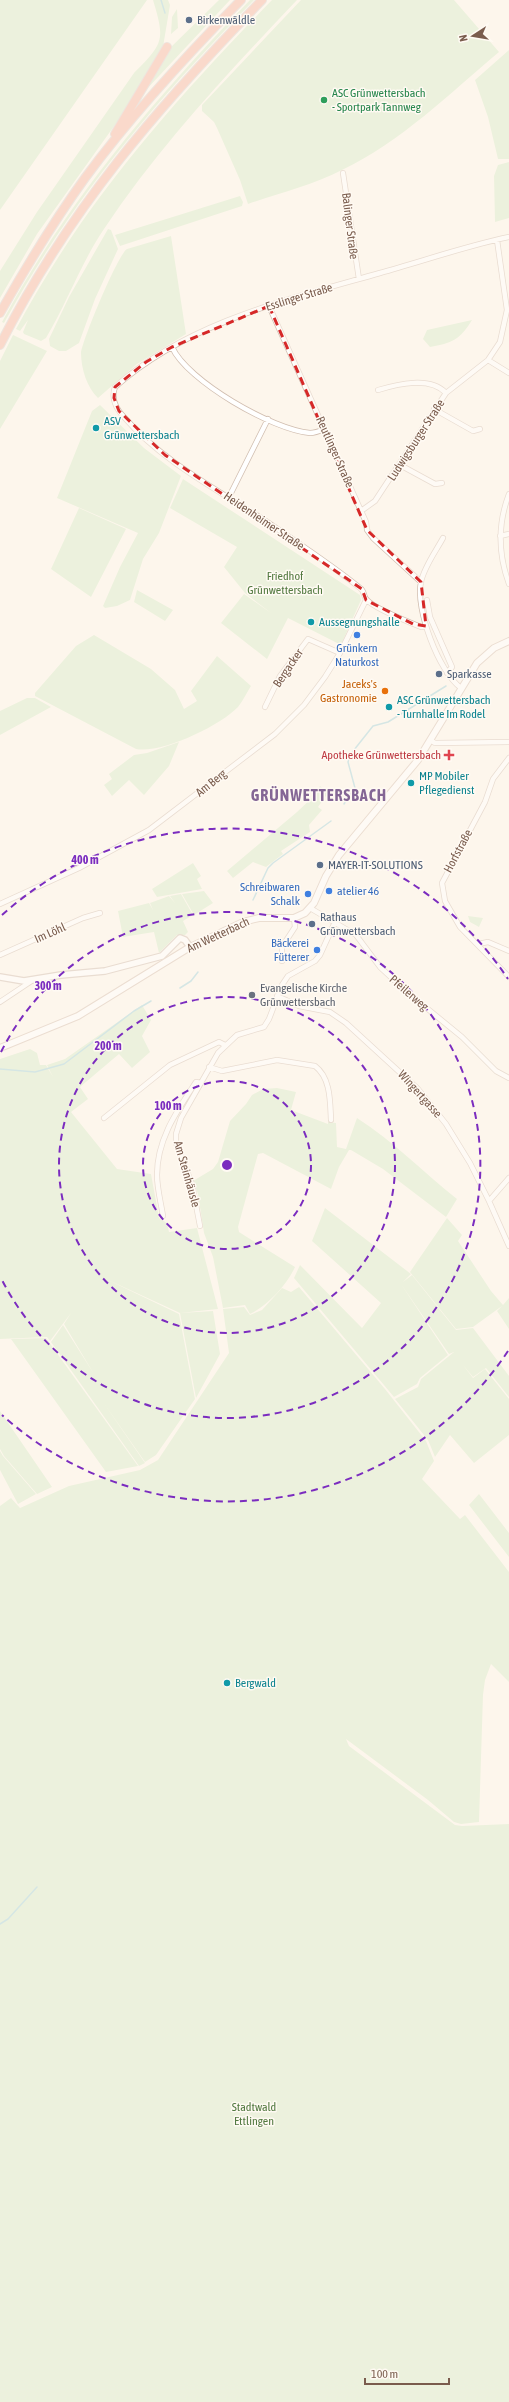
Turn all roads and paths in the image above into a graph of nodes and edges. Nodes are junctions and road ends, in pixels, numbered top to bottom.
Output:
1 (241, 0) edge
2 (262, 0) edge
3 (167, 47) dead end
4 (105, 152) junction
5 (344, 173) dead end
6 (509, 237) edge
7 (497, 240) junction
8 (359, 279) junction
9 (269, 306) junction
10 (0, 313) edge
11 (508, 314) edge
12 (0, 345) edge
13 (172, 347) junction
14 (488, 360) junction
15 (509, 373) edge
16 (378, 390) dead end
17 (446, 393) junction
18 (114, 398) joint
19 (434, 409) junction
20 (268, 420) junction
21 (325, 429) junction
22 (480, 429) dead end
23 (400, 465) junction
24 (442, 483) dead end
25 (509, 494) edge
26 (229, 497) junction
27 (361, 511) junction
28 (509, 534) edge
29 (500, 536) junction
30 (443, 538) dead end
31 (421, 582) junction
32 (509, 584) edge
33 (366, 600) junction
34 (427, 600) dead end
35 (426, 626) junction
36 (509, 641) edge
37 (340, 653) junction
38 (447, 673) junction
39 (461, 688) junction
40 (265, 708) dead end
41 (430, 740) junction
42 (509, 742) edge
43 (509, 758) edge
44 (0, 904) edge
45 (310, 908) junction
46 (100, 913) dead end
47 (294, 918) junction
48 (336, 922) junction
49 (478, 944) junction
50 (190, 947) junction
51 (509, 951) edge
52 (0, 955) edge
53 (282, 961) dead end
54 (509, 977) edge
55 (0, 978) edge
56 (33, 980) junction
57 (277, 996) junction
58 (0, 1002) edge
59 (225, 1045) junction
60 (0, 1048) edge
61 (209, 1067) junction
62 (509, 1078) edge
63 (201, 1083) junction
64 (104, 1118) dead end
65 (331, 1120) dead end
66 (509, 1178) edge
67 (489, 1201) junction
68 (162, 1216) dead end
69 (200, 1226) dead end
70 (509, 1246) edge

1 - 4 highway
2 - 12 highway
3 - 4 highway
4 - 10 highway
5 - 8 street, Balinger Straße
6 - 7 street, Esslinger Straße
7 - 8 street, Esslinger Straße
7 - 11 street, Ludwigsburger Straße
8 - 9 street, Esslinger Straße
9 - 13 street, Esslinger Straße
9 - 21 street, Reutlinger Straße
11 - 14 street, Ludwigsburger Straße
13 - 18 street, Esslinger Straße
13 - 20 street
14 - 15 street
14 - 17 street, Ludwigsburger Straße
16 - 17 street
17 - 19 street, Ludwigsburger Straße
18 - 26 street, Heidenheimer Straße
19 - 22 street
19 - 23 street, Ludwigsburger Straße
20 - 21 street
20 - 26 street
21 - 27 street, Reutlinger Straße
23 - 24 street
23 - 27 street, Ludwigsburger Straße
25 - 29 street
26 - 33 street, Heidenheimer Straße
27 - 31 street, Reutlinger Straße
28 - 29 street
29 - 32 street
30 - 31 street
31 - 35 street
33 - 35 street, Heidenheimer Straße
33 - 37 street, Am Berg
34 - 38 street
35 - 38 street
36 - 39 main road
37 - 40 street, Bergacker
37 - 44 street, Am Berg
38 - 39 street
39 - 41 main road
41 - 42 street
41 - 45 main road
43 - 49 street, Horfstraße
45 - 47 main road
45 - 48 street, Pfeilerweg
46 - 52 street, Im Löhl
47 - 50 main road, Am Wetterbach
47 - 53 street
48 - 57 street, Am Steinhäusle
48 - 62 street, Pfeilerweg
49 - 51 street
49 - 54 street, Horfstraße
50 - 56 street
50 - 60 main road, Am Wetterbach
55 - 56 street
56 - 58 street
57 - 59 street, Am Steinhäusle
57 - 67 street, Wingertgasse
59 - 61 street, Am Steinhäusle
59 - 64 street
61 - 63 street, Am Steinhäusle
61 - 65 street
63 - 68 street
63 - 69 street, Am Steinhäusle
66 - 67 street
67 - 70 street, Wingertgasse

